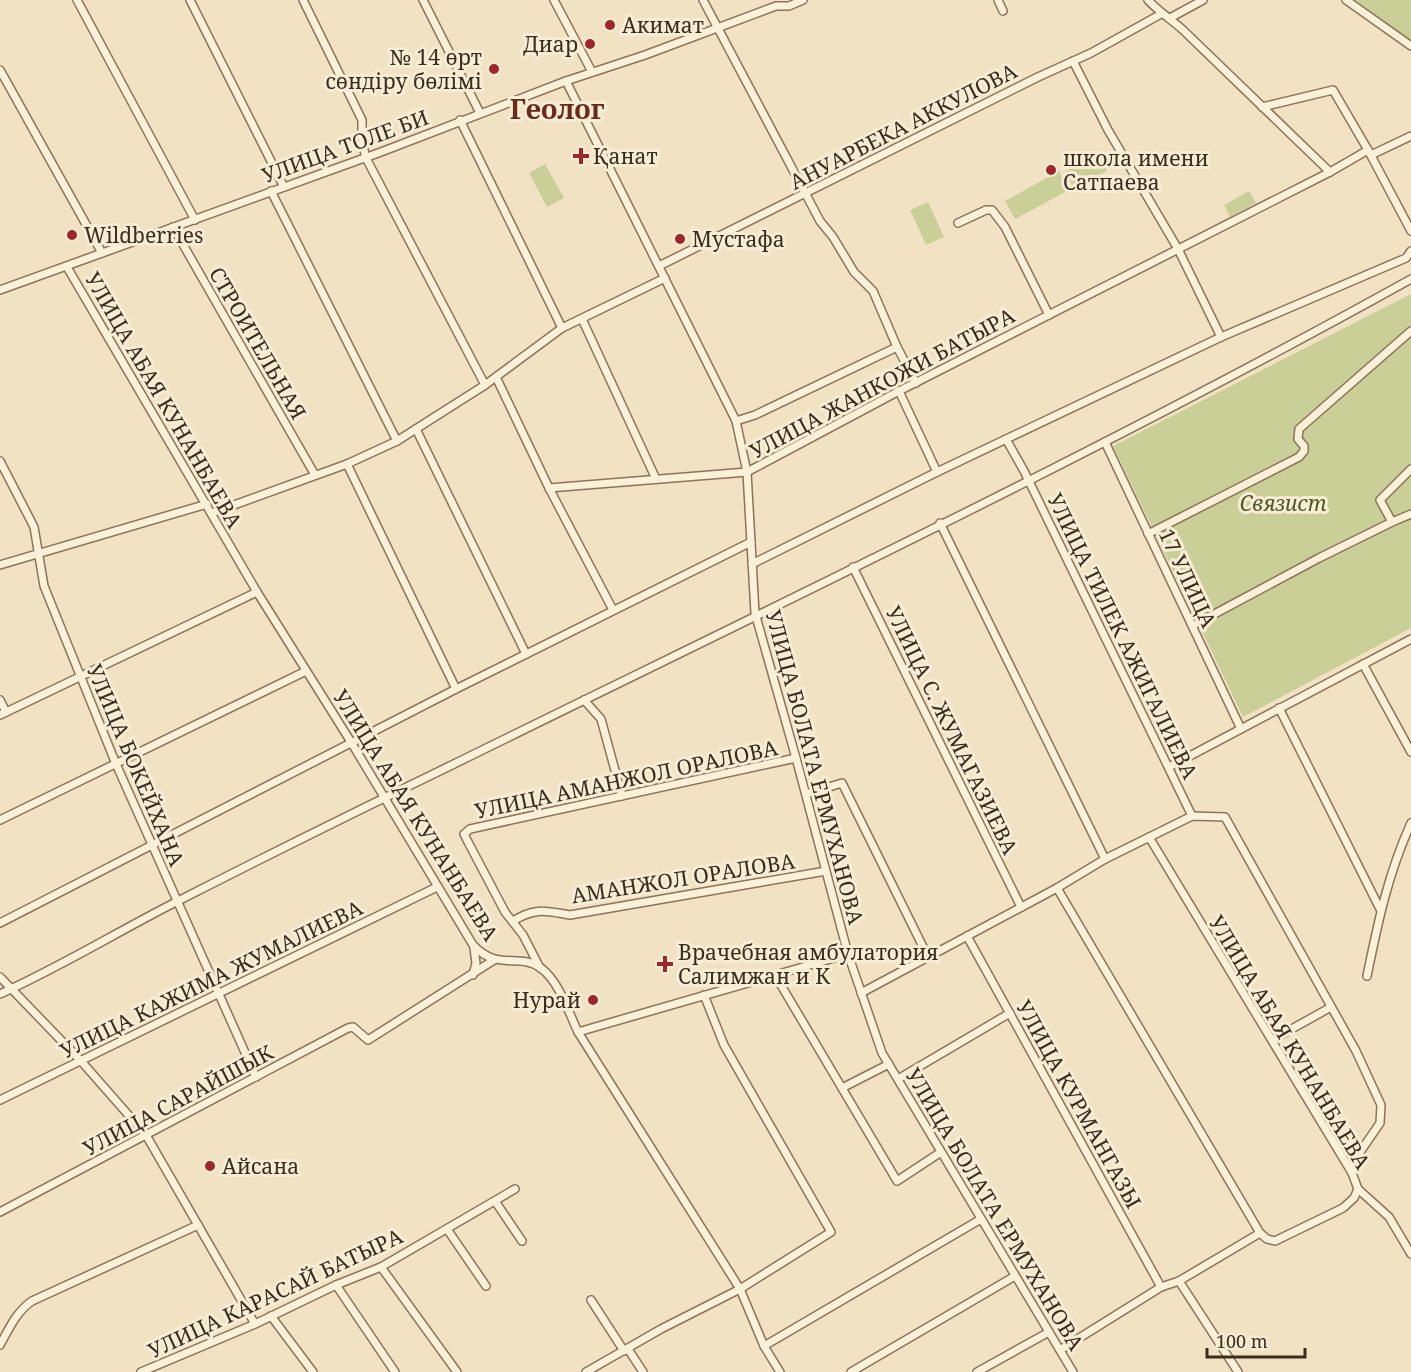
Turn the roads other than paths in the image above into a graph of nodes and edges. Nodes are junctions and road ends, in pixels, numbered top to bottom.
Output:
1 (77, 0) edge
2 (190, 0) edge
3 (303, 0) edge
4 (423, 0) edge
5 (554, 0) edge
6 (704, 0) edge
7 (803, 0) edge
8 (998, 0) edge
9 (1148, 0) edge
10 (1203, 0) edge
11 (1346, 0) edge
12 (1003, 11) dead end
13 (1161, 14) junction
14 (1170, 18) junction
15 (717, 28) junction
16 (1411, 46) edge
17 (1073, 61) junction
18 (0, 70) edge
19 (592, 72) junction
20 (566, 81) junction
21 (1262, 107) junction
22 (480, 113) junction
23 (460, 120) junction
24 (1411, 136) edge
25 (1370, 152) junction
26 (366, 158) junction
27 (1330, 172) junction
28 (284, 187) junction
29 (271, 191) junction
30 (805, 193) junction
31 (195, 220) junction
32 (958, 223) dead end
33 (173, 227) junction
34 (1410, 229) edge
35 (1178, 249) junction
36 (1411, 251) edge
37 (102, 253) junction
38 (659, 266) junction
39 (67, 267) junction
40 (665, 278) junction
41 (1411, 279) edge
42 (0, 290) edge
43 (1049, 315) junction
44 (582, 319) junction
45 (562, 328) junction
46 (1411, 332) edge
47 (1221, 337) junction
48 (897, 346) junction
49 (496, 377) junction
50 (916, 382) junction
51 (484, 385) junction
52 (899, 391) junction
53 (736, 421) junction
54 (416, 429) junction
55 (1006, 439) junction
56 (397, 441) junction
57 (1106, 442) junction
58 (0, 461) edge
59 (347, 465) junction
60 (1411, 469) edge
61 (747, 472) junction
62 (937, 472) junction
63 (315, 475) junction
64 (656, 479) junction
65 (1029, 481) junction
66 (549, 488) junction
67 (207, 504) junction
68 (212, 513) junction
69 (1411, 514) edge
70 (1392, 522) junction
71 (940, 523) junction
72 (1148, 534) junction
73 (751, 542) junction
74 (39, 552) junction
75 (752, 564) junction
76 (0, 565) edge
77 (853, 567) junction
78 (257, 592) junction
79 (613, 610) junction
80 (756, 617) junction
81 (1192, 626) junction
82 (1411, 639) edge
83 (526, 654) junction
84 (1363, 664) junction
85 (306, 670) junction
86 (81, 676) junction
87 (456, 689) junction
88 (0, 700) edge
89 (584, 700) junction
90 (1279, 708) junction
91 (3, 714) edge
92 (1241, 729) junction
93 (351, 742) junction
94 (1411, 752) edge
95 (796, 759) junction
96 (116, 764) junction
97 (1168, 767) junction
98 (806, 794) junction
99 (622, 796) junction
100 (384, 798) junction
101 (1192, 816) junction
102 (0, 820) edge
103 (1411, 823) edge
104 (1149, 837) junction
105 (151, 844) junction
106 (1105, 859) junction
107 (826, 871) junction
108 (437, 887) junction
109 (1057, 888) junction
110 (176, 902) junction
111 (1021, 907) junction
112 (1380, 909) junction
113 (513, 921) junction
114 (0, 923) edge
115 (967, 936) junction
116 (473, 945) junction
117 (848, 954) junction
118 (928, 957) junction
119 (494, 960) junction
120 (540, 968) junction
121 (473, 975) junction
122 (775, 975) junction
123 (0, 976) edge
124 (1367, 976) dead end
125 (13, 988) junction
126 (218, 993) junction
127 (861, 993) junction
128 (0, 994) edge
129 (704, 995) junction
130 (1331, 1007) junction
131 (1010, 1013) junction
132 (578, 1032) junction
133 (1272, 1041) junction
134 (81, 1061) junction
135 (889, 1064) junction
136 (256, 1077) junction
137 (898, 1079) junction
138 (842, 1088) junction
139 (0, 1100) edge
140 (146, 1135) junction
141 (941, 1152) junction
142 (1352, 1173) junction
143 (515, 1189) dead end
144 (1358, 1189) junction
145 (495, 1201) junction
146 (0, 1212) edge
147 (981, 1219) junction
148 (198, 1225) junction
149 (447, 1229) junction
150 (1260, 1233) junction
151 (522, 1241) dead end
152 (1411, 1254) edge
153 (381, 1267) junction
154 (1016, 1276) junction
155 (1179, 1281) junction
156 (336, 1285) junction
157 (486, 1286) dead end
158 (1161, 1287) junction
159 (740, 1289) junction
160 (591, 1300) dead end
161 (270, 1316) junction
162 (255, 1324) junction
163 (1049, 1332) junction
164 (0, 1346) edge
165 (764, 1346) junction
166 (626, 1350) junction
167 (1060, 1350) junction
168 (152, 1370) edge
169 (141, 1372) edge
170 (313, 1372) edge
171 (395, 1372) edge
172 (457, 1372) edge
173 (586, 1372) edge
174 (643, 1372) edge
175 (780, 1372) edge
176 (850, 1372) edge
177 (977, 1372) edge
178 (1073, 1372) edge
179 (1238, 1372) edge

1 - 31 street
2 - 28 street
3 - 26 street
4 - 22 street
5 - 19 street
6 - 15 street
7 - 15 street, УЛИЦА ТОЛЕ БИ
8 - 12 street
9 - 13 street
10 - 14 street
11 - 16 street
13 - 14 street
13 - 17 street, АНУАРБЕКА АККУЛОВА
14 - 21 street
15 - 19 street, УЛИЦА ТОЛЕ БИ
15 - 30 street
17 - 30 street, АНУАРБЕКА АККУЛОВА
17 - 35 street
18 - 37 street
19 - 20 street, УЛИЦА ТОЛЕ БИ
20 - 22 street, УЛИЦА ТОЛЕ БИ
20 - 38 street, УЛИЦА БОЛАТА ЕРМУХАНОВА
21 - 25 street
21 - 27 street
22 - 23 street, УЛИЦА ТОЛЕ БИ
23 - 26 street, УЛИЦА ТОЛЕ БИ
23 - 45 street
24 - 25 street, УЛИЦА ЖАНКОЖИ БАТЫРА
25 - 27 street, УЛИЦА ЖАНКОЖИ БАТЫРА
25 - 34 street
26 - 28 street, УЛИЦА ТОЛЕ БИ
26 - 51 street
27 - 35 street, УЛИЦА ЖАНКОЖИ БАТЫРА
28 - 29 street, УЛИЦА ТОЛЕ БИ
29 - 31 street, УЛИЦА ТОЛЕ БИ
29 - 56 street
30 - 38 street, АНУАРБЕКА АККУЛОВА
30 - 48 street
31 - 33 street, УЛИЦА ТОЛЕ БИ
32 - 43 street
33 - 37 street, УЛИЦА ТОЛЕ БИ
33 - 63 street, СТРОИТЕЛЬНАЯ
35 - 43 street, УЛИЦА ЖАНКОЖИ БАТЫРА
35 - 47 street
36 - 47 street
37 - 39 street, УЛИЦА ТОЛЕ БИ
38 - 40 street, УЛИЦА БОЛАТА ЕРМУХАНОВА
39 - 42 street, УЛИЦА ТОЛЕ БИ
39 - 67 street, УЛИЦА АБАЯ КУНАНБАЕВА
40 - 44 street
40 - 53 street, УЛИЦА БОЛАТА ЕРМУХАНОВА
41 - 57 street
43 - 50 street, УЛИЦА ЖАНКОЖИ БАТЫРА
44 - 45 street
44 - 64 street
45 - 49 street
46 - 72 street
47 - 55 street
48 - 50 street
48 - 53 street
49 - 51 street
49 - 66 street
50 - 52 street, УЛИЦА ЖАНКОЖИ БАТЫРА
51 - 54 street
52 - 61 street, УЛИЦА ЖАНКОЖИ БАТЫРА
52 - 62 street
53 - 61 street, УЛИЦА БОЛАТА ЕРМУХАНОВА
54 - 56 street
54 - 83 street
55 - 62 street
55 - 65 street, УЛИЦА ТИЛЕК АЖИГАЛИЕВА
56 - 59 street
57 - 65 street
57 - 72 street, 17 УЛИЦА
58 - 74 street, УЛИЦА БОКЕЙХАНА
59 - 63 street
59 - 87 street
60 - 70 street
61 - 64 street, УЛИЦА ЖАНКОЖИ БАТЫРА
61 - 73 street, УЛИЦА БОЛАТА ЕРМУХАНОВА
62 - 75 street
63 - 68 street
64 - 66 street, УЛИЦА ЖАНКОЖИ БАТЫРА
65 - 71 street
65 - 97 street, УЛИЦА ТИЛЕК АЖИГАЛИЕВА
66 - 79 street
67 - 68 street, УЛИЦА АБАЯ КУНАНБАЕВА
67 - 74 street
68 - 78 street, УЛИЦА АБАЯ КУНАНБАЕВА
69 - 70 street
70 - 81 street
71 - 77 street
71 - 106 street
72 - 81 street, 17 УЛИЦА
73 - 75 street, УЛИЦА БОЛАТА ЕРМУХАНОВА
73 - 79 street
74 - 76 street
74 - 86 street, УЛИЦА БОКЕЙХАНА
75 - 80 street, УЛИЦА БОЛАТА ЕРМУХАНОВА
77 - 80 street
77 - 111 street, УЛИЦА С. ЖУМАГАЗИЕВА
78 - 85 street, УЛИЦА АБАЯ КУНАНБАЕВА
78 - 86 street
79 - 83 street
80 - 89 street
80 - 95 street, УЛИЦА БОЛАТА ЕРМУХАНОВА
81 - 92 street, 17 УЛИЦА
82 - 84 street
83 - 87 street
84 - 90 street
84 - 94 street
85 - 93 street, УЛИЦА АБАЯ КУНАНБАЕВА
85 - 96 street
86 - 91 street
86 - 96 street, УЛИЦА БОКЕЙХАНА
87 - 93 street
88 - 91 street
89 - 99 street
89 - 100 street
90 - 92 street
90 - 112 street
92 - 97 street
93 - 100 street, УЛИЦА АБАЯ КУНАНБАЕВА
93 - 105 street
95 - 98 street, УЛИЦА БОЛАТА ЕРМУХАНОВА
95 - 99 street, УЛИЦА АМАНЖОЛ ОРАЛОВА
96 - 102 street
96 - 105 street, УЛИЦА БОКЕЙХАНА
97 - 101 street, УЛИЦА ТИЛЕК АЖИГАЛИЕВА
98 - 107 street, УЛИЦА БОЛАТА ЕРМУХАНОВА
98 - 118 street
99 - 113 street, УЛИЦА АМАНЖОЛ ОРАЛОВА
100 - 108 street, УЛИЦА АБАЯ КУНАНБАЕВА
100 - 110 street
101 - 104 street
101 - 130 street
103 - 112 street
104 - 106 street
104 - 133 street, УЛИЦА АБАЯ КУНАНБАЕВА
105 - 110 street, УЛИЦА БОКЕЙХАНА
105 - 114 street
106 - 109 street
107 - 113 street, АМАНЖОЛ ОРАЛОВА
107 - 117 street, УЛИЦА БОЛАТА ЕРМУХАНОВА
108 - 116 street, УЛИЦА АБАЯ КУНАНБАЕВА
108 - 126 street, УЛИЦА КАЖИМА ЖУМАЛИЕВА
109 - 111 street
109 - 150 street
110 - 125 street
110 - 126 street, УЛИЦА БОКЕЙХАНА
111 - 115 street
112 - 124 street
113 - 120 street
115 - 118 street
115 - 131 street, УЛИЦА КУРМАНГАЗЫ
116 - 119 street, УЛИЦА АБАЯ КУНАНБАЕВА
116 - 121 street
117 - 122 street
117 - 127 street, УЛИЦА БОЛАТА ЕРМУХАНОВА
118 - 127 street
119 - 120 street, УЛИЦА АБАЯ КУНАНБАЕВА
119 - 121 street
120 - 132 street
121 - 136 street, УЛИЦА САРАЙШЫК
122 - 129 street
122 - 138 street
123 - 125 street
125 - 128 street
125 - 134 street
126 - 134 street, УЛИЦА КАЖИМА ЖУМАЛИЕВА
126 - 136 street, УЛИЦА БОКЕЙХАНА
127 - 135 street, УЛИЦА БОЛАТА ЕРМУХАНОВА
129 - 132 street
129 - 159 street
130 - 133 street
130 - 142 street
131 - 137 street
131 - 158 street, УЛИЦА КУРМАНГАЗЫ
132 - 159 street
133 - 142 street, УЛИЦА АБАЯ КУНАНБАЕВА
134 - 139 street, УЛИЦА КАЖИМА ЖУМАЛИЕВА
134 - 140 street
135 - 137 street, УЛИЦА БОЛАТА ЕРМУХАНОВА
135 - 138 street
136 - 140 street, УЛИЦА САРАЙШЫК
137 - 141 street, УЛИЦА БОЛАТА ЕРМУХАНОВА
138 - 141 street
140 - 146 street, УЛИЦА САРАЙШЫК
140 - 148 street
141 - 147 street, УЛИЦА БОЛАТА ЕРМУХАНОВА
142 - 144 street, УЛИЦА АБАЯ КУНАНБАЕВА
143 - 145 street, УЛИЦА КАРАСАЙ БАТЫРА
144 - 150 street, УЛИЦА АБАЯ КУНАНБАЕВА
144 - 152 street
145 - 149 street, УЛИЦА КАРАСАЙ БАТЫРА
145 - 151 street
147 - 154 street, УЛИЦА БОЛАТА ЕРМУХАНОВА
147 - 165 street
148 - 162 street
148 - 164 street
149 - 153 street, УЛИЦА КАРАСАЙ БАТЫРА
149 - 157 street
150 - 155 street
153 - 156 street, УЛИЦА КАРАСАЙ БАТЫРА
153 - 172 street
154 - 163 street, УЛИЦА БОЛАТА ЕРМУХАНОВА
154 - 176 street
155 - 158 street
155 - 179 street
156 - 161 street, УЛИЦА КАРАСАЙ БАТЫРА
156 - 171 street
158 - 167 street
159 - 165 street
159 - 166 street
160 - 166 street
161 - 162 street, УЛИЦА КАРАСАЙ БАТЫРА
161 - 170 street
162 - 168 street, УЛИЦА КАРАСАЙ БАТЫРА
163 - 167 street, УЛИЦА БОЛАТА ЕРМУХАНОВА
163 - 177 street
165 - 175 street
166 - 173 street
166 - 174 street
167 - 178 street, УЛИЦА БОЛАТА ЕРМУХАНОВА
168 - 169 street, УЛИЦА КАРАСАЙ БАТЫРА

